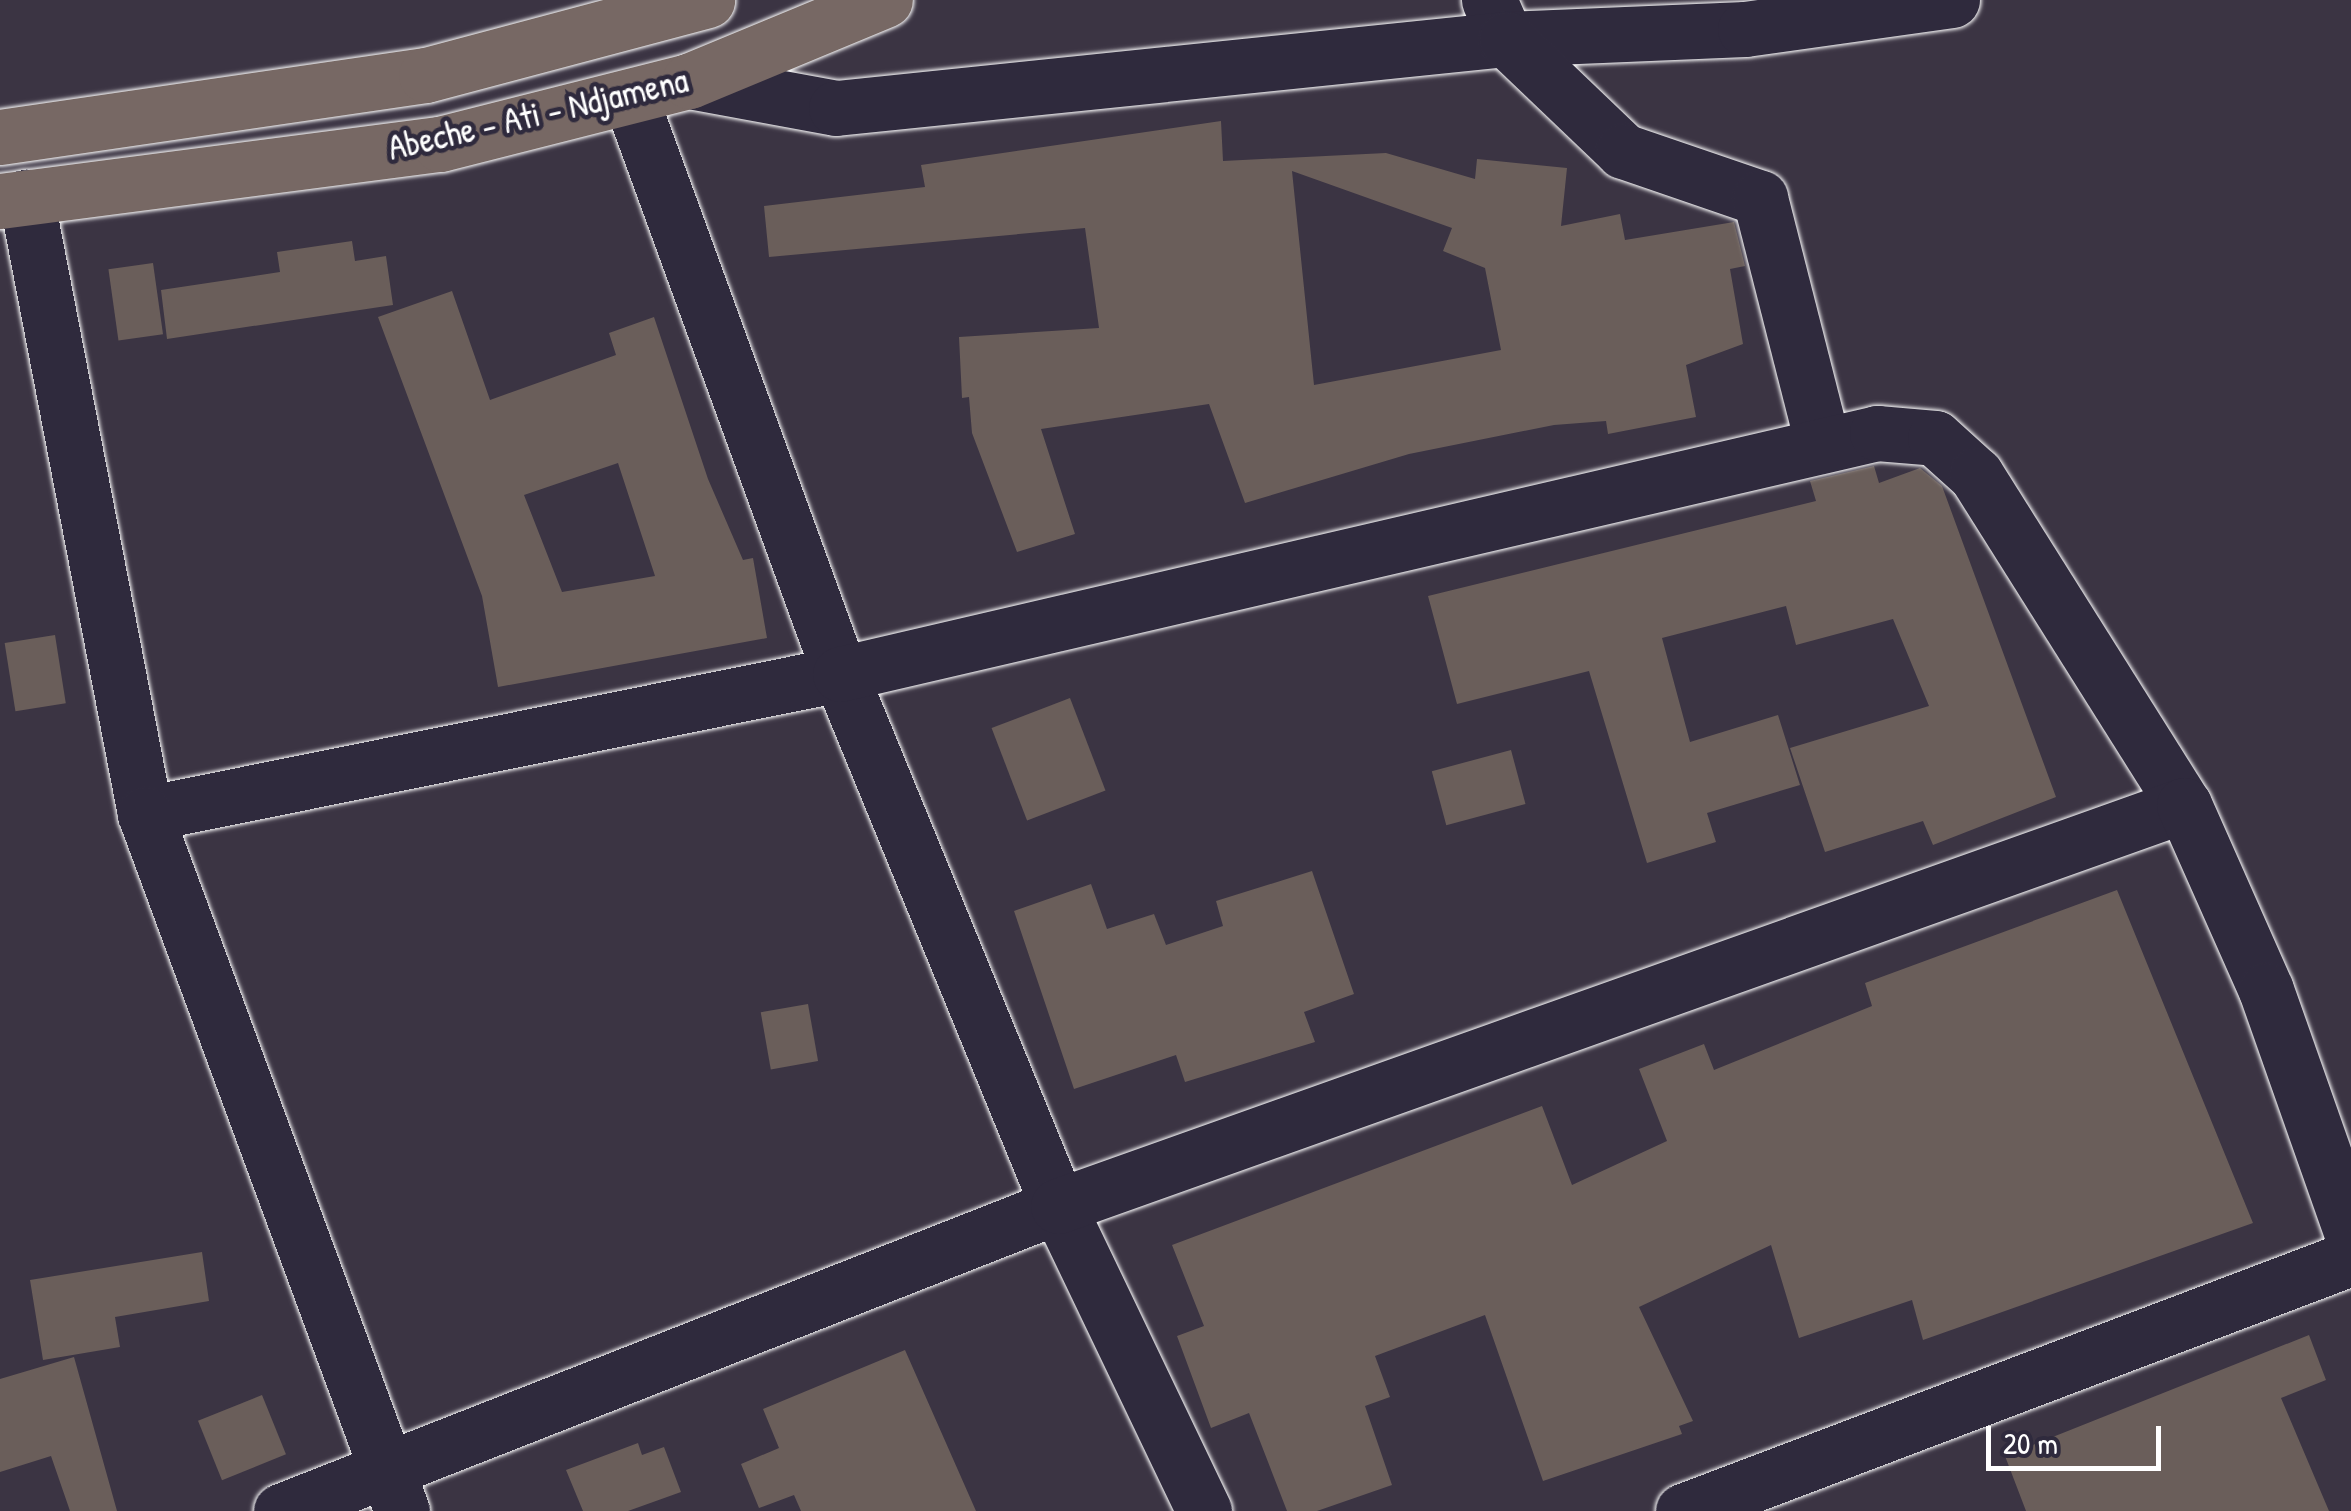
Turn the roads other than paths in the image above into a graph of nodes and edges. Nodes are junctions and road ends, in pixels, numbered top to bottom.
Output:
1 (707, 0) edge
2 (885, 0) edge
3 (1952, 0) edge
4 (1498, 20) edge
5 (689, 81) junction
6 (630, 97) junction
7 (0, 137) edge
8 (13, 199) edge
9 (1822, 441) junction
10 (840, 674) junction
11 (2184, 804) junction
12 (146, 814) junction
13 (1058, 1206) junction
14 (2351, 1232) edge
15 (2351, 1258) edge
16 (393, 1490) edge
17 (281, 1511) edge
18 (1204, 1511) edge
19 (1682, 1511) edge

1 - 7 highway, Abeche - Ati - Ndjamena
2 - 5 highway, Abeche - Ati - Ndjamena
3 - 4 street
4 - 5 street
4 - 9 street
5 - 6 highway, Abeche - Ati - Ndjamena
6 - 8 highway, Abeche - Ati - Ndjamena
6 - 10 street
8 - 12 street
9 - 10 street
9 - 11 street
10 - 12 street
10 - 13 street
11 - 13 street
11 - 14 street
12 - 16 street
13 - 16 street
13 - 18 street
15 - 19 street
16 - 17 street

